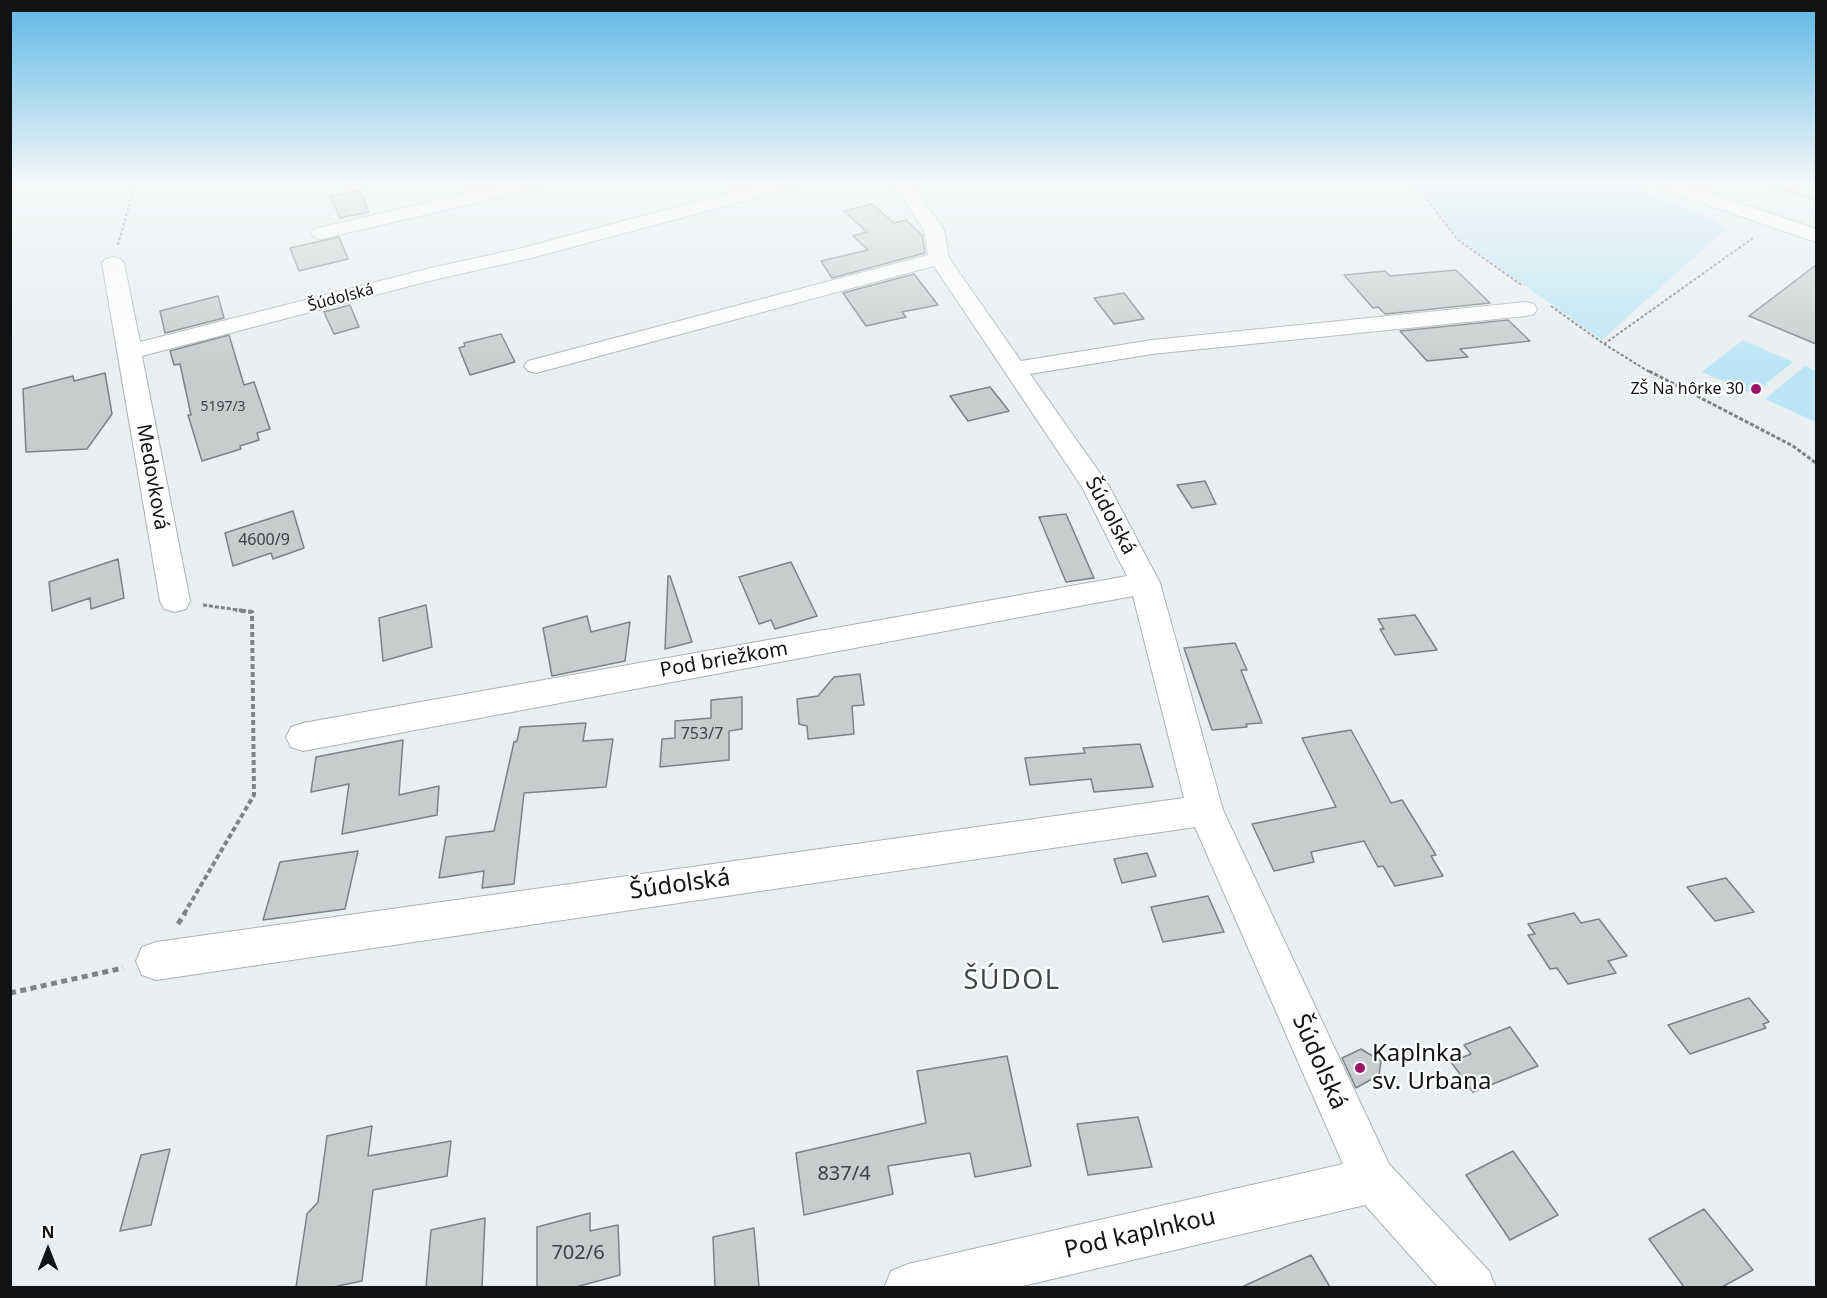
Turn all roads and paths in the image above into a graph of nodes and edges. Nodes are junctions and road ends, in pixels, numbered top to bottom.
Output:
1 (118, 245) edge
2 (559, 245) edge
3 (937, 245) edge
4 (1464, 245) edge
5 (1744, 245) edge
6 (939, 258) junction
7 (113, 263) joint
8 (1533, 300) junction
9 (1604, 344) junction
10 (130, 352) junction
11 (536, 366) dead end
12 (1016, 369) junction
13 (1816, 463) edge
14 (1145, 583) junction
15 (175, 601) joint
16 (303, 737) dead end
17 (1205, 810) junction
18 (156, 961) junction
19 (10, 993) edge
20 (1372, 1180) junction
21 (908, 1287) edge
22 (1472, 1287) edge

1 - 7 path
2 - 10 street, Šúdolská
3 - 6 street, Šúdolská
4 - 8 path
5 - 9 path
6 - 11 street
6 - 12 street, Šúdolská
7 - 10 street, Medovková
8 - 9 path
8 - 12 street
9 - 13 path
10 - 15 street, Medovková
12 - 14 street, Šúdolská
14 - 16 street, Pod briežkom
14 - 17 street, Šúdolská
15 - 18 path
17 - 18 street, Šúdolská
17 - 20 street, Šúdolská
18 - 19 path
20 - 21 street, Pod kaplnkou
20 - 22 street, Šúdolská

